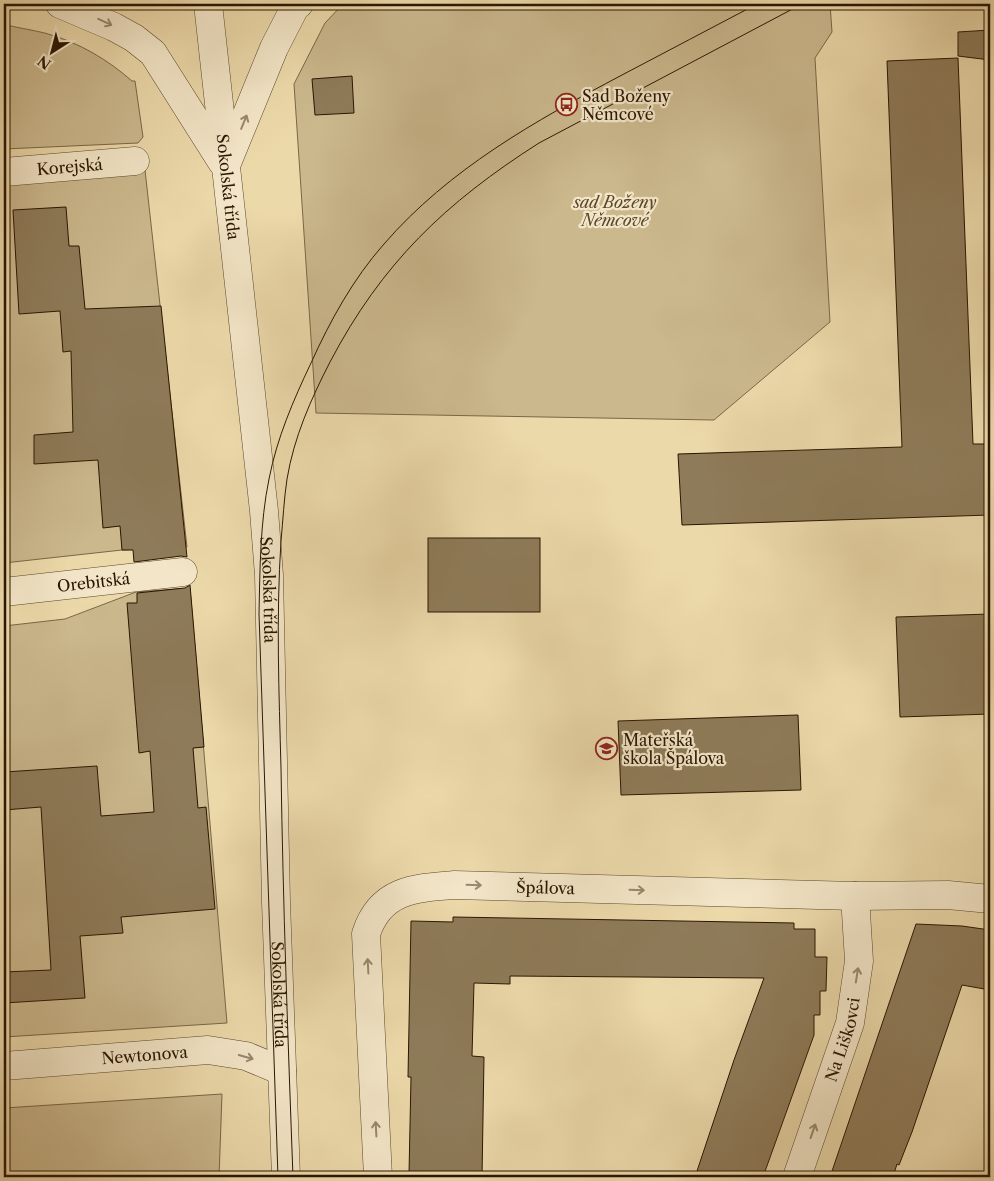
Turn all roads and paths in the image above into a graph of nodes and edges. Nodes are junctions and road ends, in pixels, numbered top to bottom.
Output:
1 (60, 4) edge
2 (208, 4) edge
3 (299, 4) edge
4 (136, 161) dead end
5 (226, 167) junction
6 (4, 172) edge
7 (183, 572) dead end
8 (4, 592) edge
9 (855, 896) junction
10 (990, 899) edge
11 (4, 1066) edge
12 (282, 1071) junction
13 (286, 1177) edge
14 (378, 1177) edge
15 (797, 1177) edge

1 -> 5 street
2 - 5 street, Sokolská třída
5 -> 3 street
4 - 6 street, Korejská
5 - 12 street, Sokolská třída
7 - 8 street, Orebitská
9 - 10 street, Špálova
14 -> 9 street, Špálova
15 -> 9 street, Na Liškovci
11 -> 12 street, Newtonova
12 - 13 street, Sokolská třída

